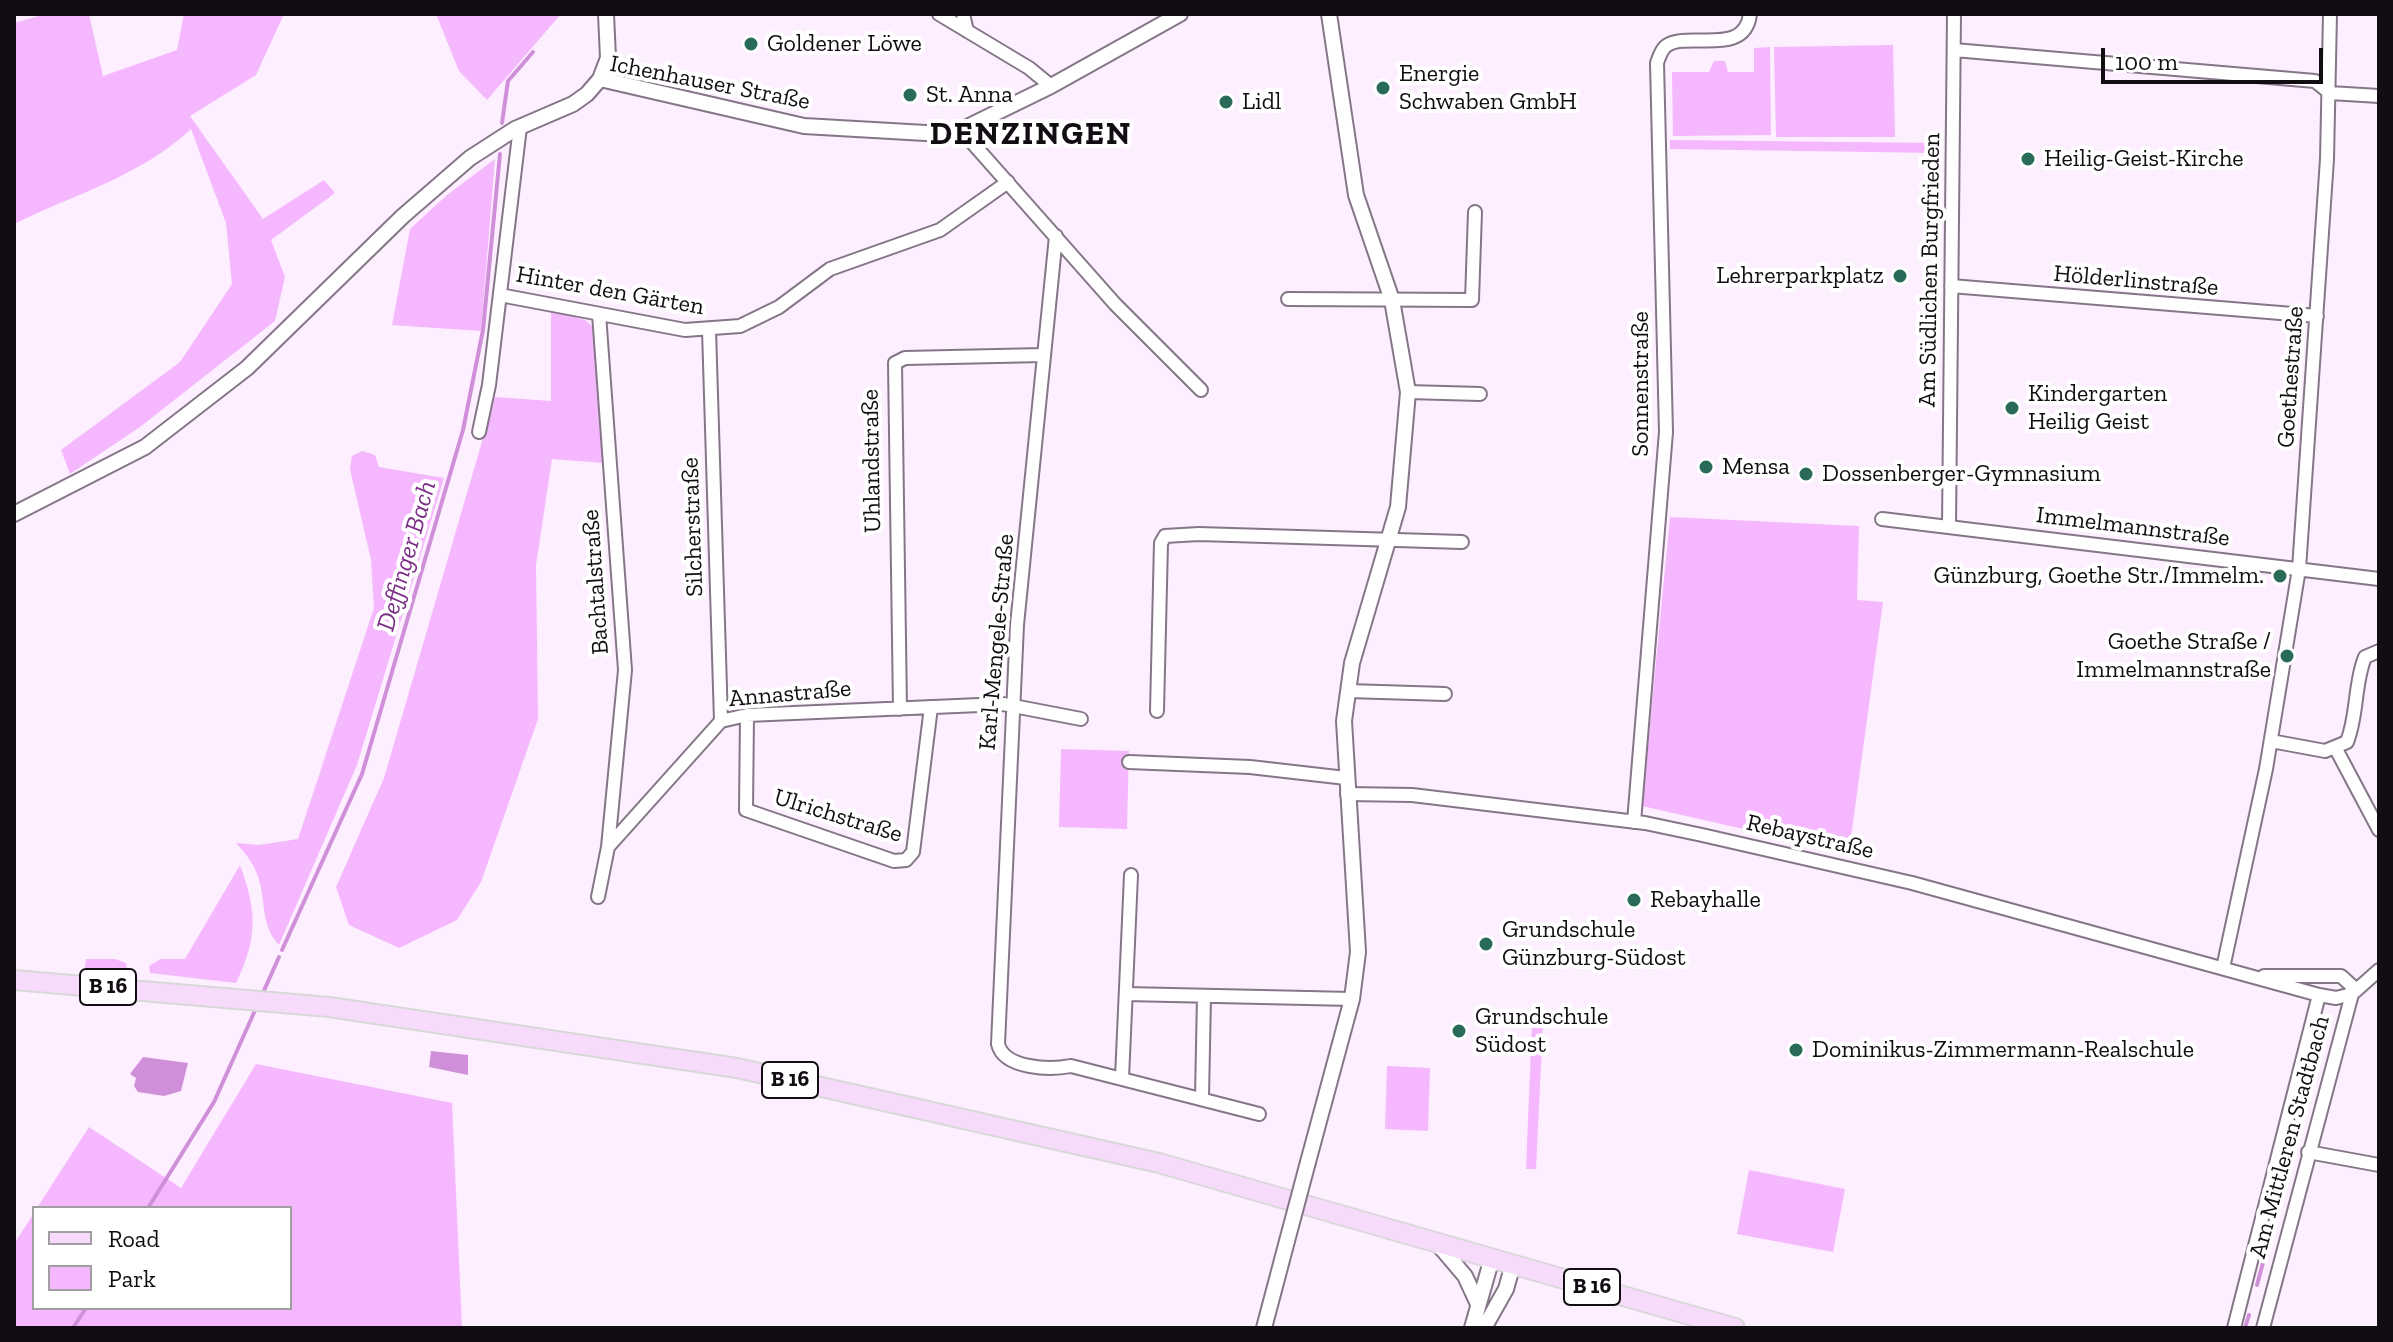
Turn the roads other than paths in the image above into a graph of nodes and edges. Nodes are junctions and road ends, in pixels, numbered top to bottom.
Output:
1 (606, 14) edge
2 (939, 14) edge
3 (963, 14) edge
4 (1180, 14) edge
5 (1329, 14) edge
6 (1750, 14) edge
7 (1954, 14) edge
8 (2330, 14) edge
9 (967, 31) junction
10 (1954, 50) junction
11 (600, 79) junction
12 (1051, 86) junction
13 (2330, 93) junction
14 (2379, 96) edge
15 (517, 128) junction
16 (961, 130) junction
17 (1008, 182) junction
18 (1475, 212) dead end
19 (1056, 236) junction
20 (1951, 286) junction
21 (500, 295) junction
22 (1288, 299) dead end
23 (1392, 300) junction
24 (599, 314) junction
25 (2317, 316) junction
26 (709, 330) junction
27 (1043, 355) junction
28 (1201, 390) dead end
29 (1408, 392) junction
30 (1480, 394) dead end
31 (479, 432) dead end
32 (14, 514) edge
33 (1882, 519) dead end
34 (1949, 526) junction
35 (1390, 539) junction
36 (1462, 542) dead end
37 (2299, 569) junction
38 (2379, 579) edge
39 (2379, 651) edge
40 (1348, 691) junction
41 (1445, 694) dead end
42 (1012, 706) junction
43 (931, 707) junction
44 (900, 709) junction
45 (1157, 711) dead end
46 (747, 715) junction
47 (1081, 719) dead end
48 (721, 721) junction
49 (2271, 741) junction
50 (2336, 749) junction
51 (1129, 762) dead end
52 (1346, 778) junction
53 (1347, 794) junction
54 (1634, 822) junction
55 (2379, 830) edge
56 (608, 847) junction
57 (1131, 875) dead end
58 (598, 897) dead end
59 (2223, 968) junction
60 (2379, 970) edge
61 (2254, 977) junction
62 (14, 980) edge
63 (1126, 994) junction
64 (2352, 994) junction
65 (2319, 995) junction
66 (1204, 996) junction
67 (1352, 999) junction
68 (1122, 1078) junction
69 (1202, 1097) junction
70 (1259, 1114) dead end
71 (2308, 1152) junction
72 (2379, 1165) edge
73 (1437, 1243) junction
74 (1492, 1258) junction
75 (1513, 1264) junction
76 (1478, 1304) junction
77 (1264, 1328) edge
78 (1472, 1328) edge
79 (1484, 1328) edge
80 (1735, 1328) edge
81 (2234, 1328) edge
82 (2263, 1328) edge

1 - 11 street
2 - 9 street
3 - 9 street
4 - 12 street, Ichenhauser Straße
5 - 23 street
6 - 54 street, Sonnenstraße
7 - 10 street, Am Südlichen Burgfrieden
8 - 13 street, Goethestraße
9 - 12 street
10 - 13 street
10 - 20 street, Am Südlichen Burgfrieden
11 - 15 street, Ichenhauser Straße
11 - 16 street, Ichenhauser Straße
12 - 16 street, Ichenhauser Straße
13 - 14 street
13 - 25 street, Goethestraße
15 - 21 street
15 - 32 street, Ichenhauser Straße
16 - 17 street
17 - 19 street
17 - 26 street, Hinter den Gärten
18 - 23 street
19 - 27 street, Karl-Mengele-Straße
19 - 28 street
20 - 25 street, Hölderlinstraße
20 - 34 street, Am Südlichen Burgfrieden
21 - 24 street, Hinter den Gärten
21 - 31 street
22 - 23 street
23 - 29 street
24 - 26 street, Hinter den Gärten
24 - 56 street, Bachtalstraße
25 - 37 street, Goethestraße
26 - 48 street, Silcherstraße
27 - 42 street, Karl-Mengele-Straße
27 - 44 street, Uhlandstraße
29 - 30 street
29 - 35 street
33 - 34 street, Immelmannstraße
34 - 37 street, Immelmannstraße
35 - 36 street
35 - 40 street
35 - 45 street
37 - 38 street, Immelmannstraße
37 - 49 street, Goethestraße
39 - 50 street
40 - 41 street
40 - 52 street
42 - 43 street, Annastraße
42 - 47 street, Annastraße
42 - 68 street, Karl-Mengele-Straße
43 - 44 street, Annastraße
43 - 46 street, Ulrichstraße
44 - 46 street, Annastraße
46 - 48 street, Annastraße
48 - 56 street, Annastraße
49 - 50 street
49 - 59 street, Goethestraße
50 - 55 street
51 - 52 street
52 - 53 street
53 - 54 street, Rebaystraße
53 - 67 street
54 - 59 street, Rebaystraße
56 - 58 street
57 - 63 street
59 - 61 street, Rebaystraße
60 - 64 street, Am Mittleren Stadtbach
61 - 64 street, Rebaystraße
61 - 65 street, Rebaystraße
62 - 73 main road, B 16
63 - 66 street
63 - 68 street
64 - 65 street, Rebaystraße
64 - 71 street, Am Mittleren Stadtbach
65 - 81 street, Am Mittleren Stadtbach
66 - 67 street
66 - 69 street
67 - 77 street, bridge
68 - 69 street
69 - 70 street
71 - 72 street
71 - 82 street, Am Mittleren Stadtbach
73 - 74 main road, B 16
73 - 76 street
74 - 75 main road, B 16
74 - 76 street
75 - 79 street
75 - 80 main road, B 16
76 - 78 street

